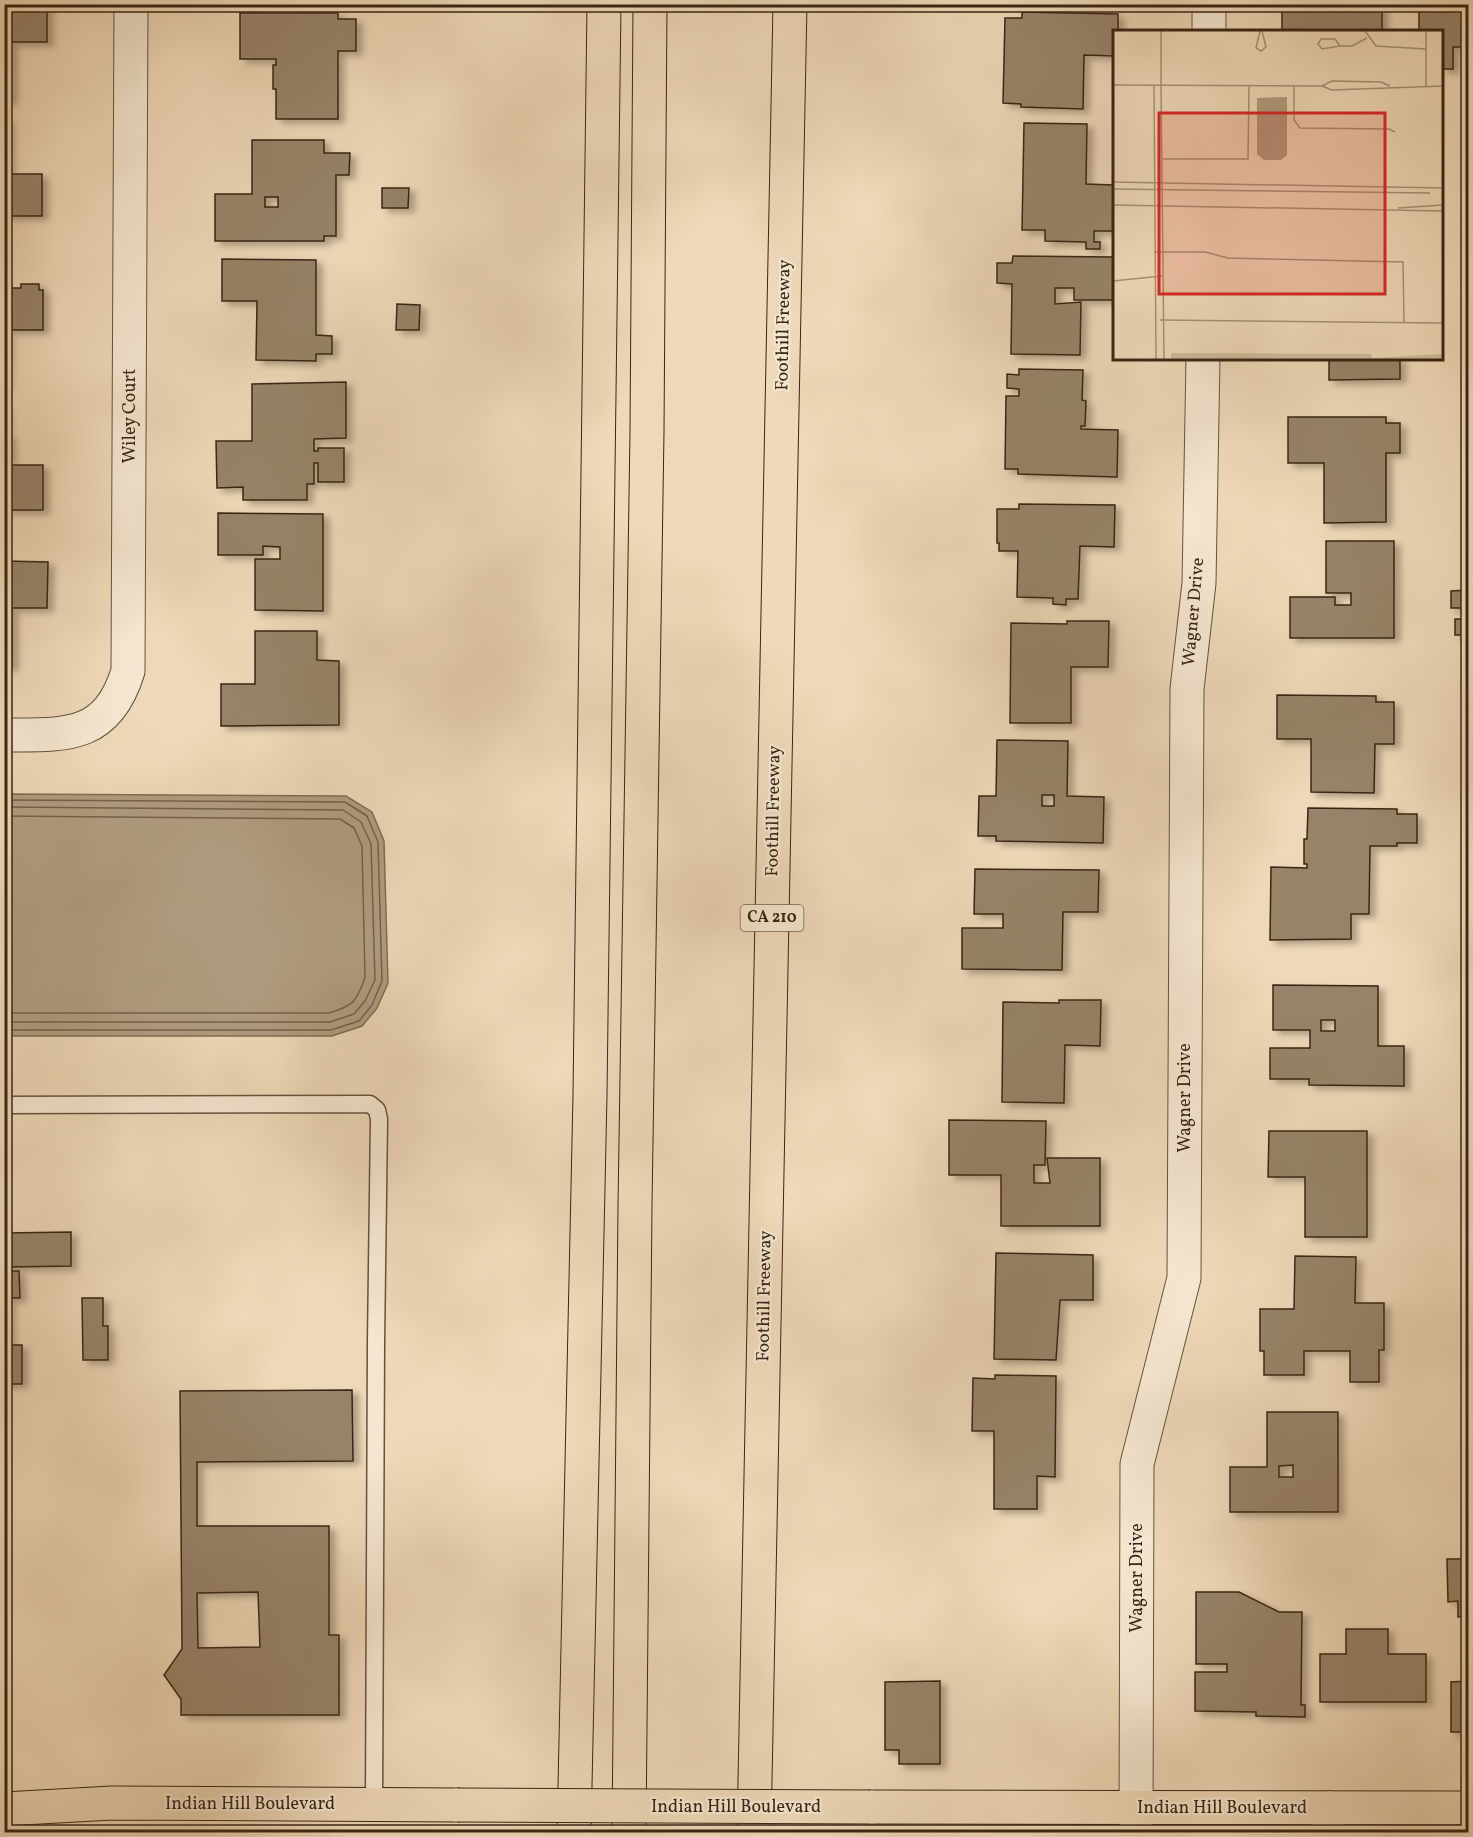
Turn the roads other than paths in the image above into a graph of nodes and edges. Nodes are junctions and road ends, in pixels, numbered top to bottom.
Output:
1 (131, 4) edge
2 (604, 4) edge
3 (650, 4) edge
4 (790, 4) edge
5 (1209, 4) edge
6 (1209, 30) edge
7 (1203, 360) edge
8 (4, 735) edge
9 (4, 1105) edge
10 (374, 1805) junction
11 (1468, 1808) edge
12 (4, 1809) edge
13 (1136, 1820) edge
14 (1329, 1820) edge
15 (574, 1833) edge
16 (629, 1833) edge
17 (754, 1833) edge

1 - 8 street, Wiley Court
2 - 15 main road
3 - 16 main road
4 - 17 main road, Foothill Freeway / CA 210
5 - 6 street
7 - 13 street, Wagner Drive
9 - 10 lane
10 - 12 main road, Indian Hill Boulevard
10 - 13 main road, Indian Hill Boulevard, bridge
11 - 14 main road, Indian Hill Boulevard
13 - 14 main road, Indian Hill Boulevard

